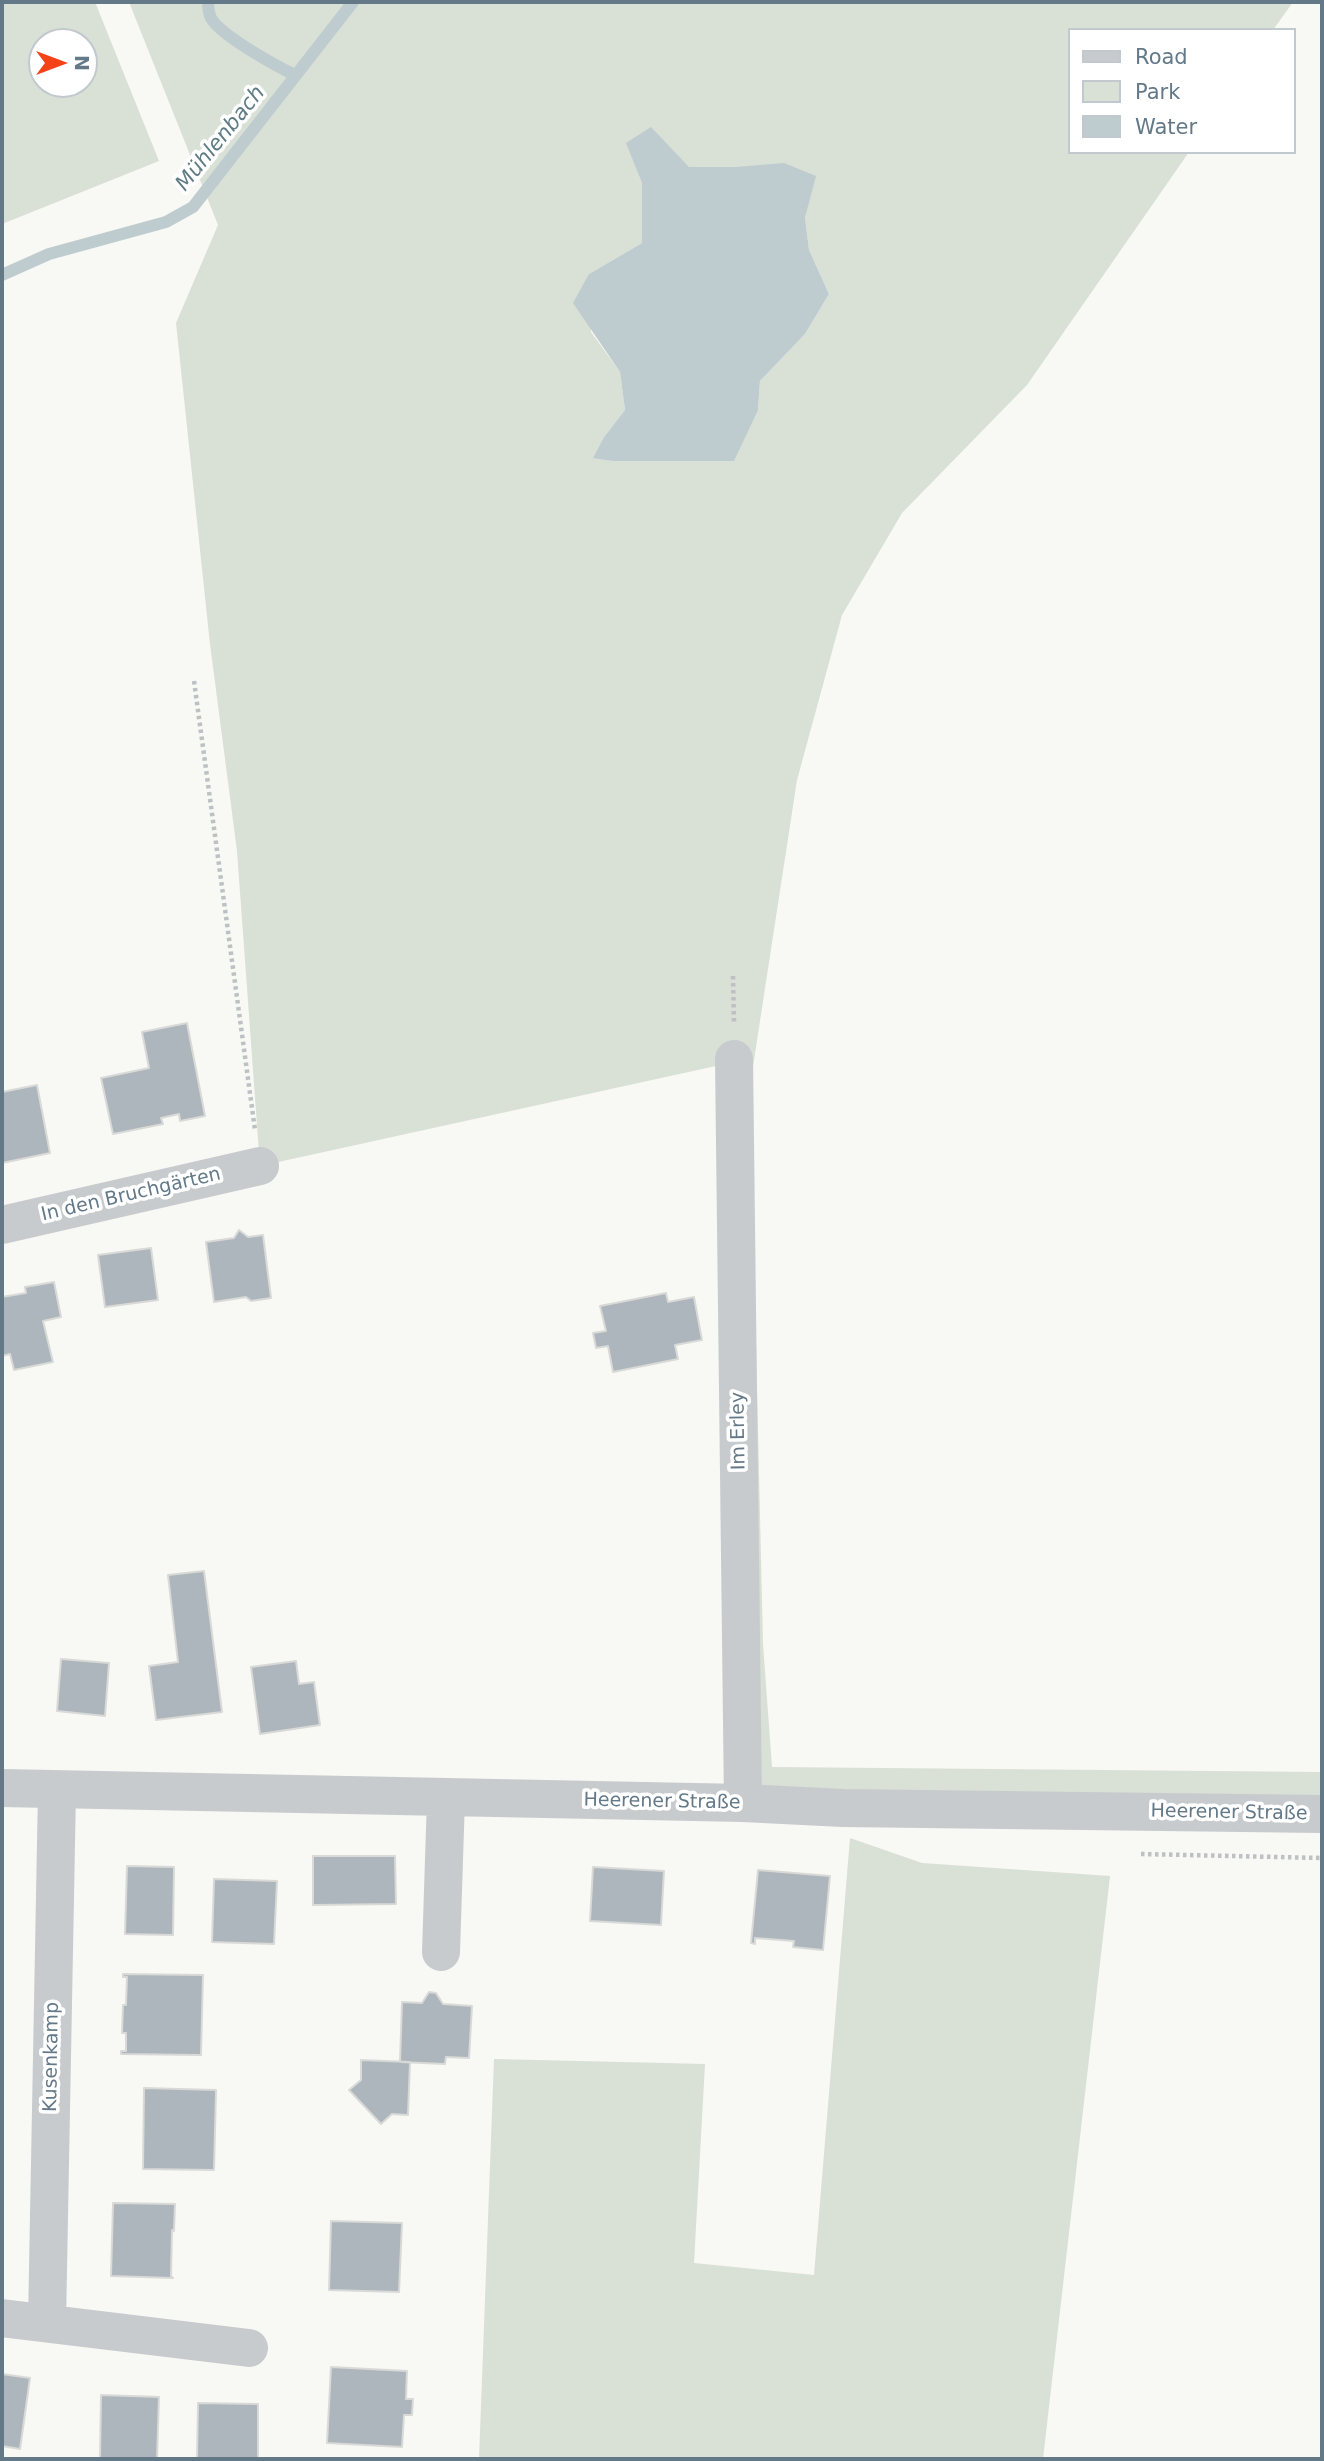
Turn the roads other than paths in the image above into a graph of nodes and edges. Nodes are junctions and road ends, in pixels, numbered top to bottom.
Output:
1 (734, 1059) road end
2 (260, 1166) road end
3 (2, 1225) edge
4 (2, 1788) edge
5 (57, 1790) junction
6 (446, 1798) junction
7 (743, 1803) junction
8 (1322, 1814) edge
9 (440, 1952) dead end
10 (2, 2318) edge
11 (47, 2323) junction
12 (249, 2348) dead end

1 - 7 street, Im Erley
2 - 3 street, In den Bruchgärten
4 - 5 street, Heerener Straße
5 - 6 street, Heerener Straße
5 - 11 street, Kusenkamp
6 - 7 street, Heerener Straße
6 - 9 street
7 - 8 street, Heerener Straße
10 - 11 street
11 - 12 street

